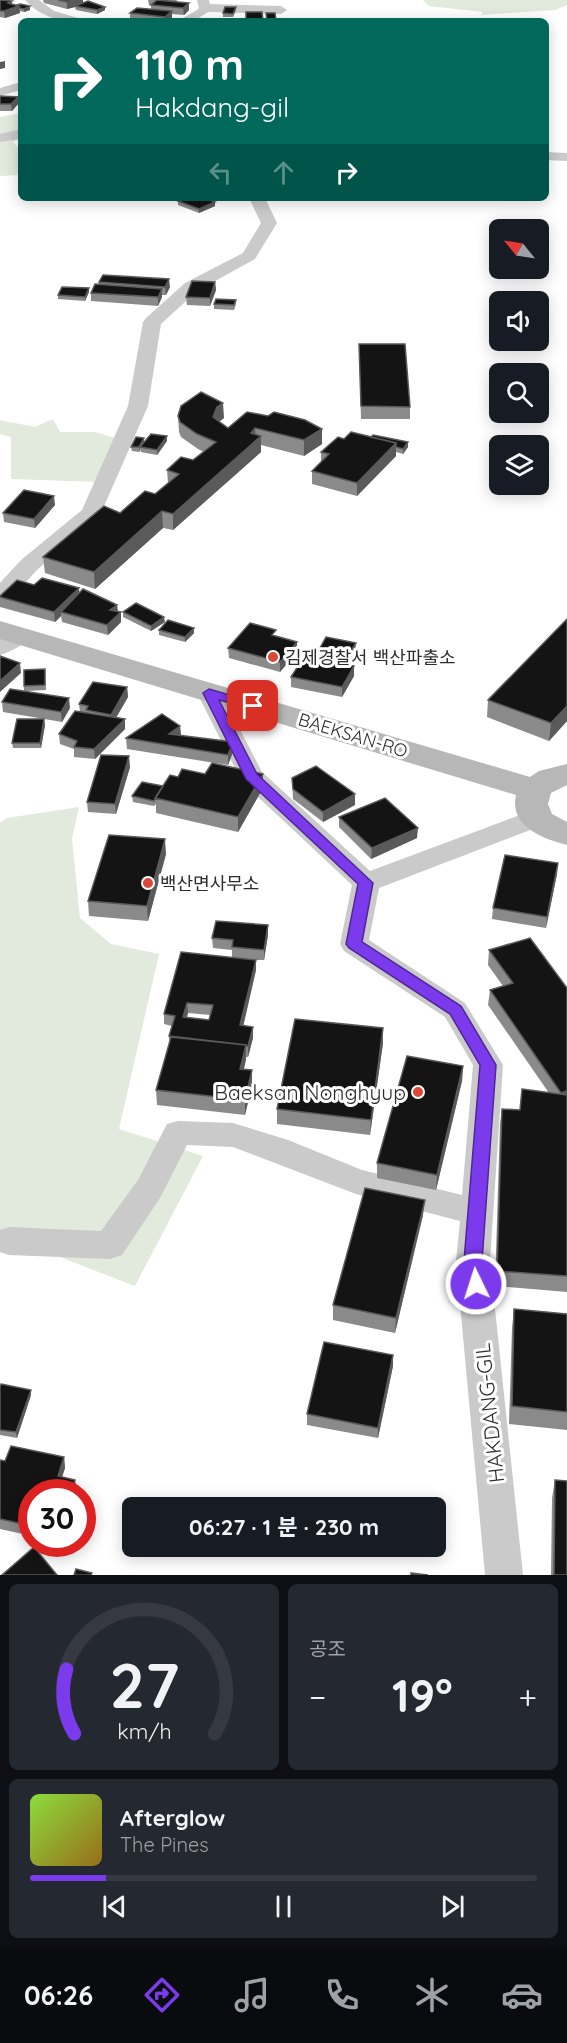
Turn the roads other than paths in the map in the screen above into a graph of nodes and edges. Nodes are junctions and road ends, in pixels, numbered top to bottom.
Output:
1 (31, 0) edge
2 (204, 4) edge
3 (281, 10) dead end
4 (64, 18) edge
5 (190, 18) edge
6 (18, 87) edge
7 (0, 92) edge
8 (18, 135) edge
9 (0, 138) edge
10 (549, 156) edge
11 (567, 157) edge
12 (258, 201) edge
13 (0, 596) edge
14 (6, 638) edge
15 (209, 693) junction
16 (567, 774) edge
17 (535, 804) junction
18 (567, 834) edge
19 (366, 883) junction
20 (477, 1212) junction
21 (9, 1241) dead end
22 (504, 1575) edge

1 - 4 street
2 - 3 street
2 - 5 street
6 - 7 street
8 - 9 street
10 - 11 street
12 - 13 street
14 - 15 main road, BAEKSAN-RO
15 - 17 main road, BAEKSAN-RO
15 - 19 street
16 - 17 main road
17 - 18 main road, BAEKSAN-RO
17 - 19 street
19 - 20 street, HAKDANG-GIL
20 - 21 street
20 - 22 street, HAKDANG-GIL

